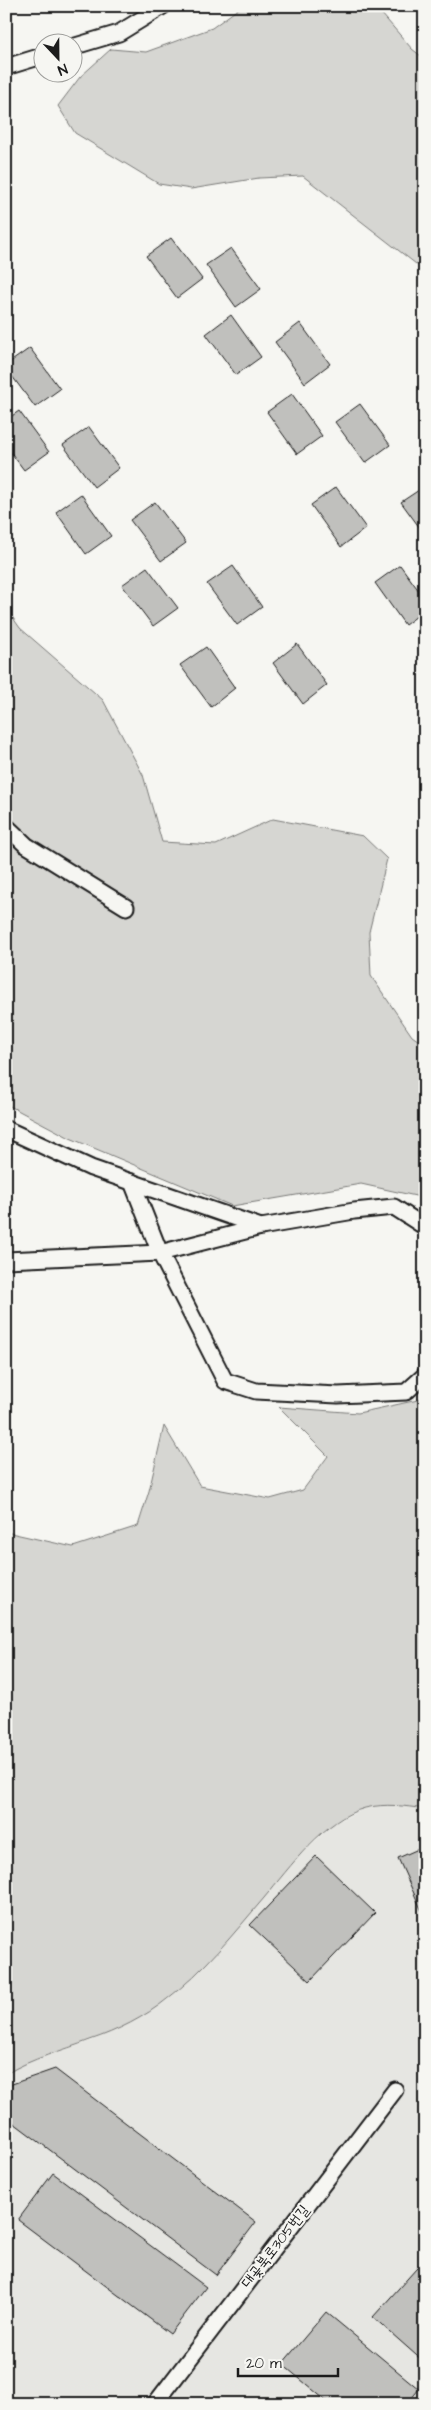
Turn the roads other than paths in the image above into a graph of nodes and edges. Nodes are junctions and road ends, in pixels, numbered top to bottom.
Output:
1 (163, 6) edge
2 (82, 44) edge
3 (32, 59) edge
4 (6, 67) edge
5 (6, 826) edge
6 (126, 907) dead end
7 (6, 1129) edge
8 (132, 1182) junction
9 (262, 1227) junction
10 (425, 1227) edge
11 (160, 1253) junction
12 (6, 1260) edge
13 (425, 1375) edge
14 (395, 2090) dead end
15 (155, 2404) edge

1 - 2 lane
3 - 4 lane
5 - 6 lane
7 - 8 lane
8 - 9 lane
8 - 11 lane
9 - 10 lane
9 - 11 lane
11 - 12 lane
11 - 13 lane
14 - 15 lane, 대곶북로305번길

